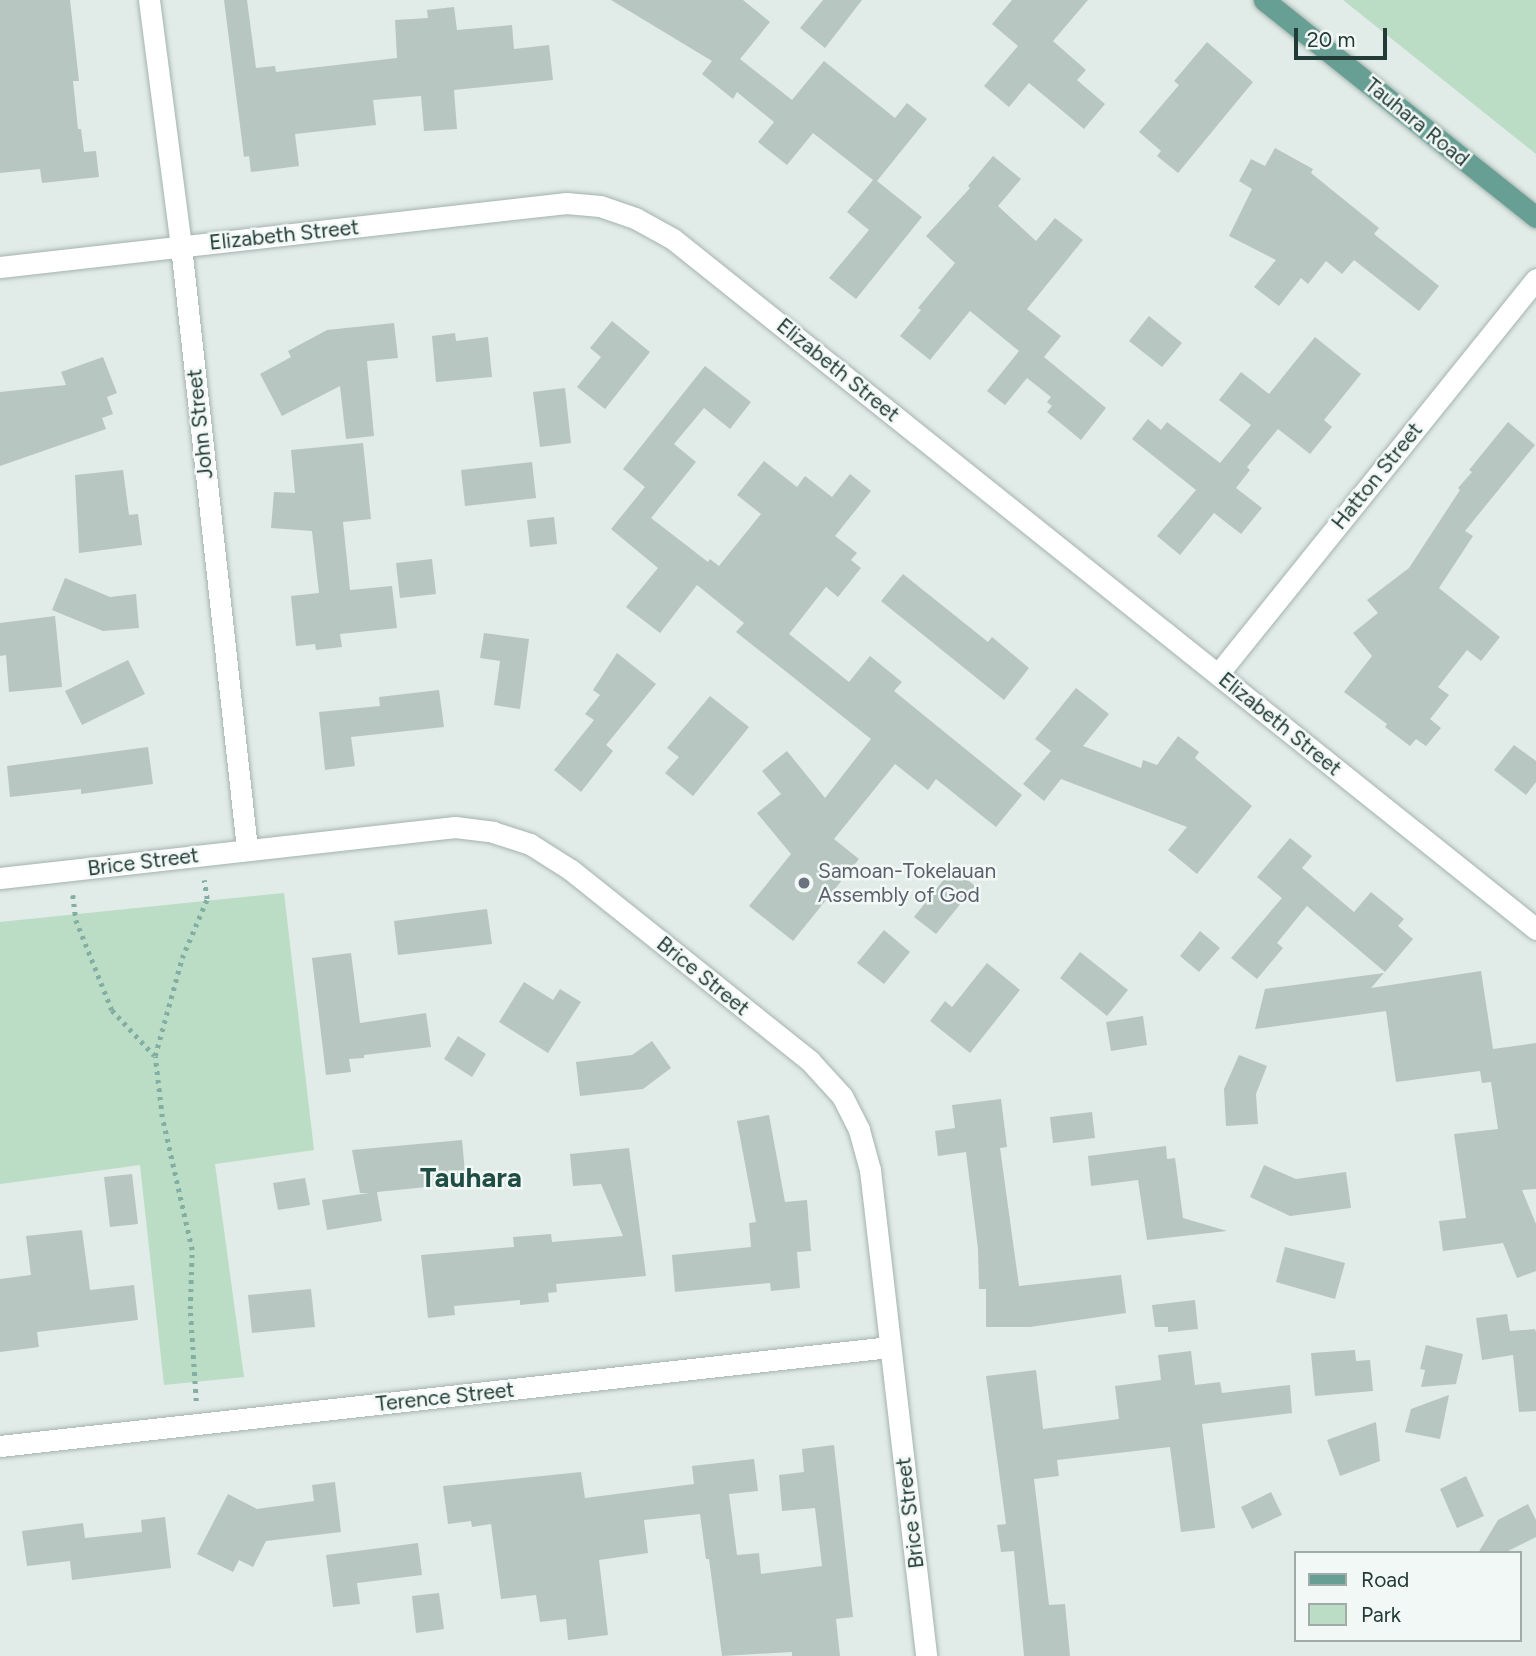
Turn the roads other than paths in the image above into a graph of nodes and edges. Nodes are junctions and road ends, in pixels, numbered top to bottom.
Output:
1 (149, 0) edge
2 (1264, 0) edge
3 (1536, 217) edge
4 (181, 246) junction
5 (0, 267) edge
6 (1536, 279) edge
7 (1218, 674) junction
8 (247, 849) junction
9 (0, 878) edge
10 (1536, 929) edge
11 (890, 1347) junction
12 (0, 1446) edge
13 (926, 1656) edge

1 - 4 street, John Street
2 - 3 main road, Tauhara Road
4 - 5 street, Elizabeth Street
4 - 7 street, Elizabeth Street
4 - 8 street, John Street
6 - 7 street, Hatton Street
7 - 10 street, Elizabeth Street
8 - 9 street, Brice Street
8 - 11 street, Brice Street
11 - 12 street, Terence Street
11 - 13 street, Brice Street

